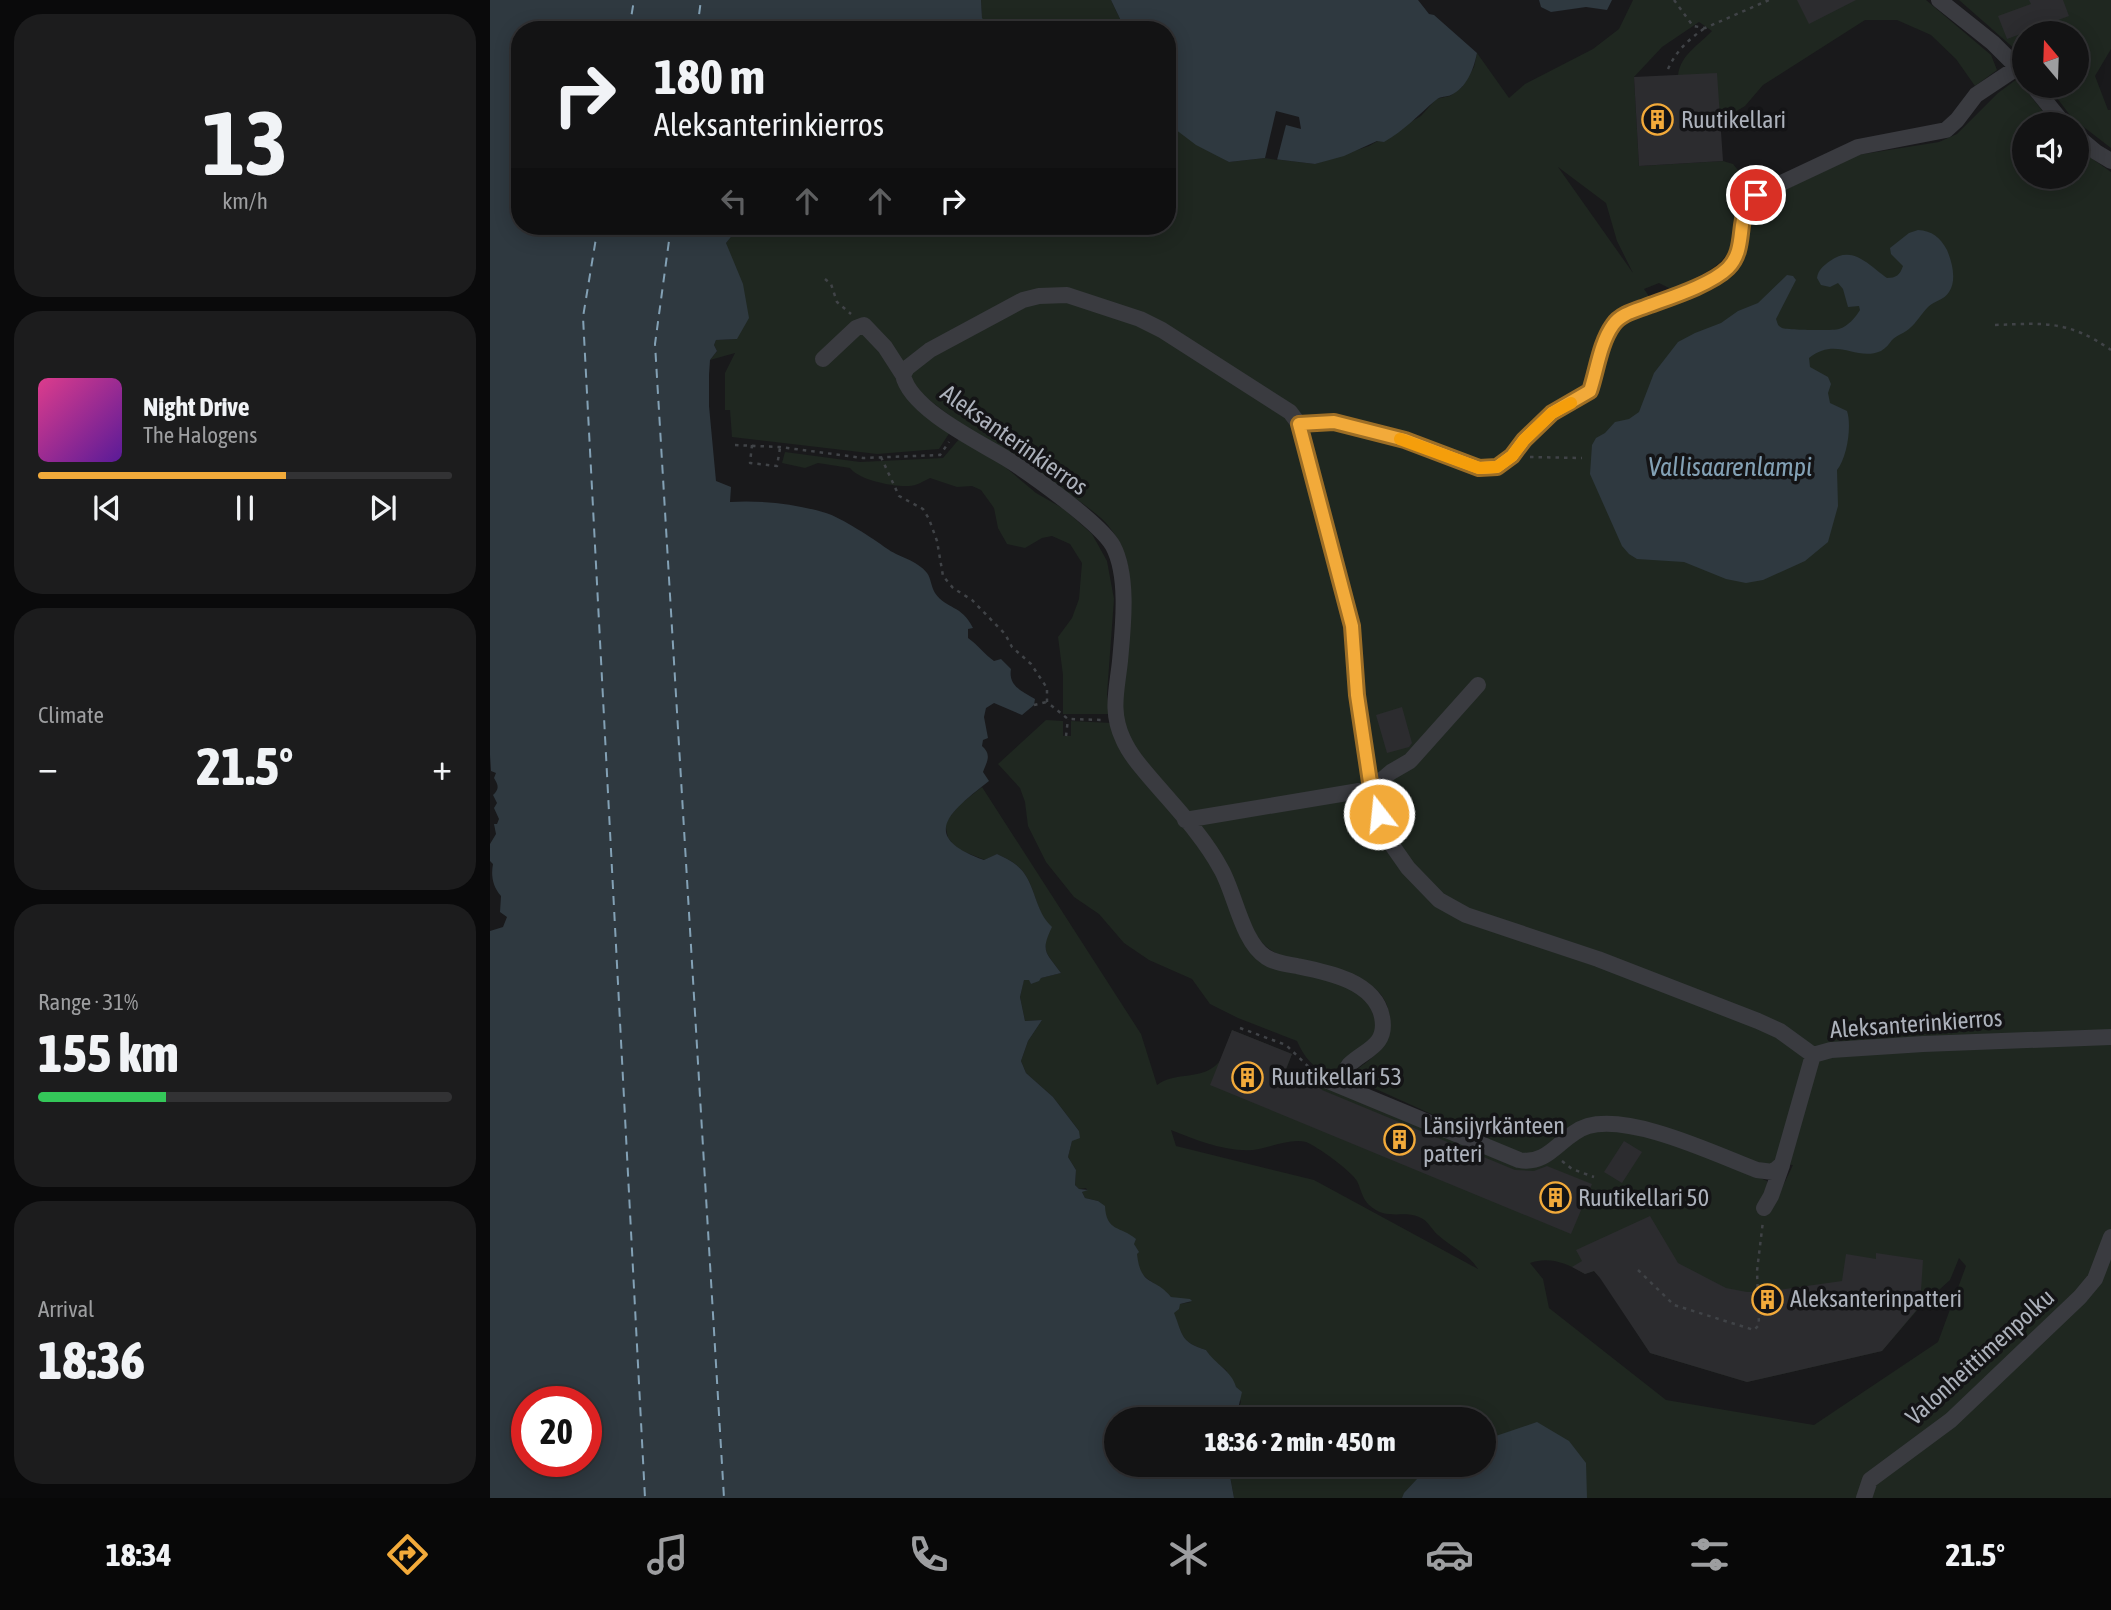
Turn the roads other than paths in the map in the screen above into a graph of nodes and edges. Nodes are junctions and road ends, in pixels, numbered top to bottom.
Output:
1 (1939, 0) edge
2 (2012, 62) edge
3 (2012, 76) edge
4 (2043, 98) edge
5 (2054, 112) edge
6 (2089, 146) edge
7 (2111, 161) edge
8 (823, 359) dead end
9 (903, 376) junction
10 (1299, 424) junction
11 (1478, 685) dead end
12 (1371, 789) junction
13 (1185, 820) junction
14 (2111, 1037) edge
15 (1813, 1055) junction
16 (1782, 1164) junction
17 (1764, 1208) road end
18 (2111, 1237) edge
19 (1864, 1498) edge

1 - 2 lane
3 - 10 lane
4 - 5 lane
6 - 7 lane
8 - 9 lane
9 - 10 lane, Aleksanterinkierros
9 - 13 lane, Aleksanterinkierros
10 - 12 lane
11 - 12 lane
12 - 13 lane
12 - 15 lane
13 - 16 lane, Aleksanterinkierros
14 - 15 lane, Aleksanterinkierros
15 - 16 lane, Aleksanterinkierros
16 - 17 lane, Aleksanterinkierros
18 - 19 lane, Valonheittimenpolku

